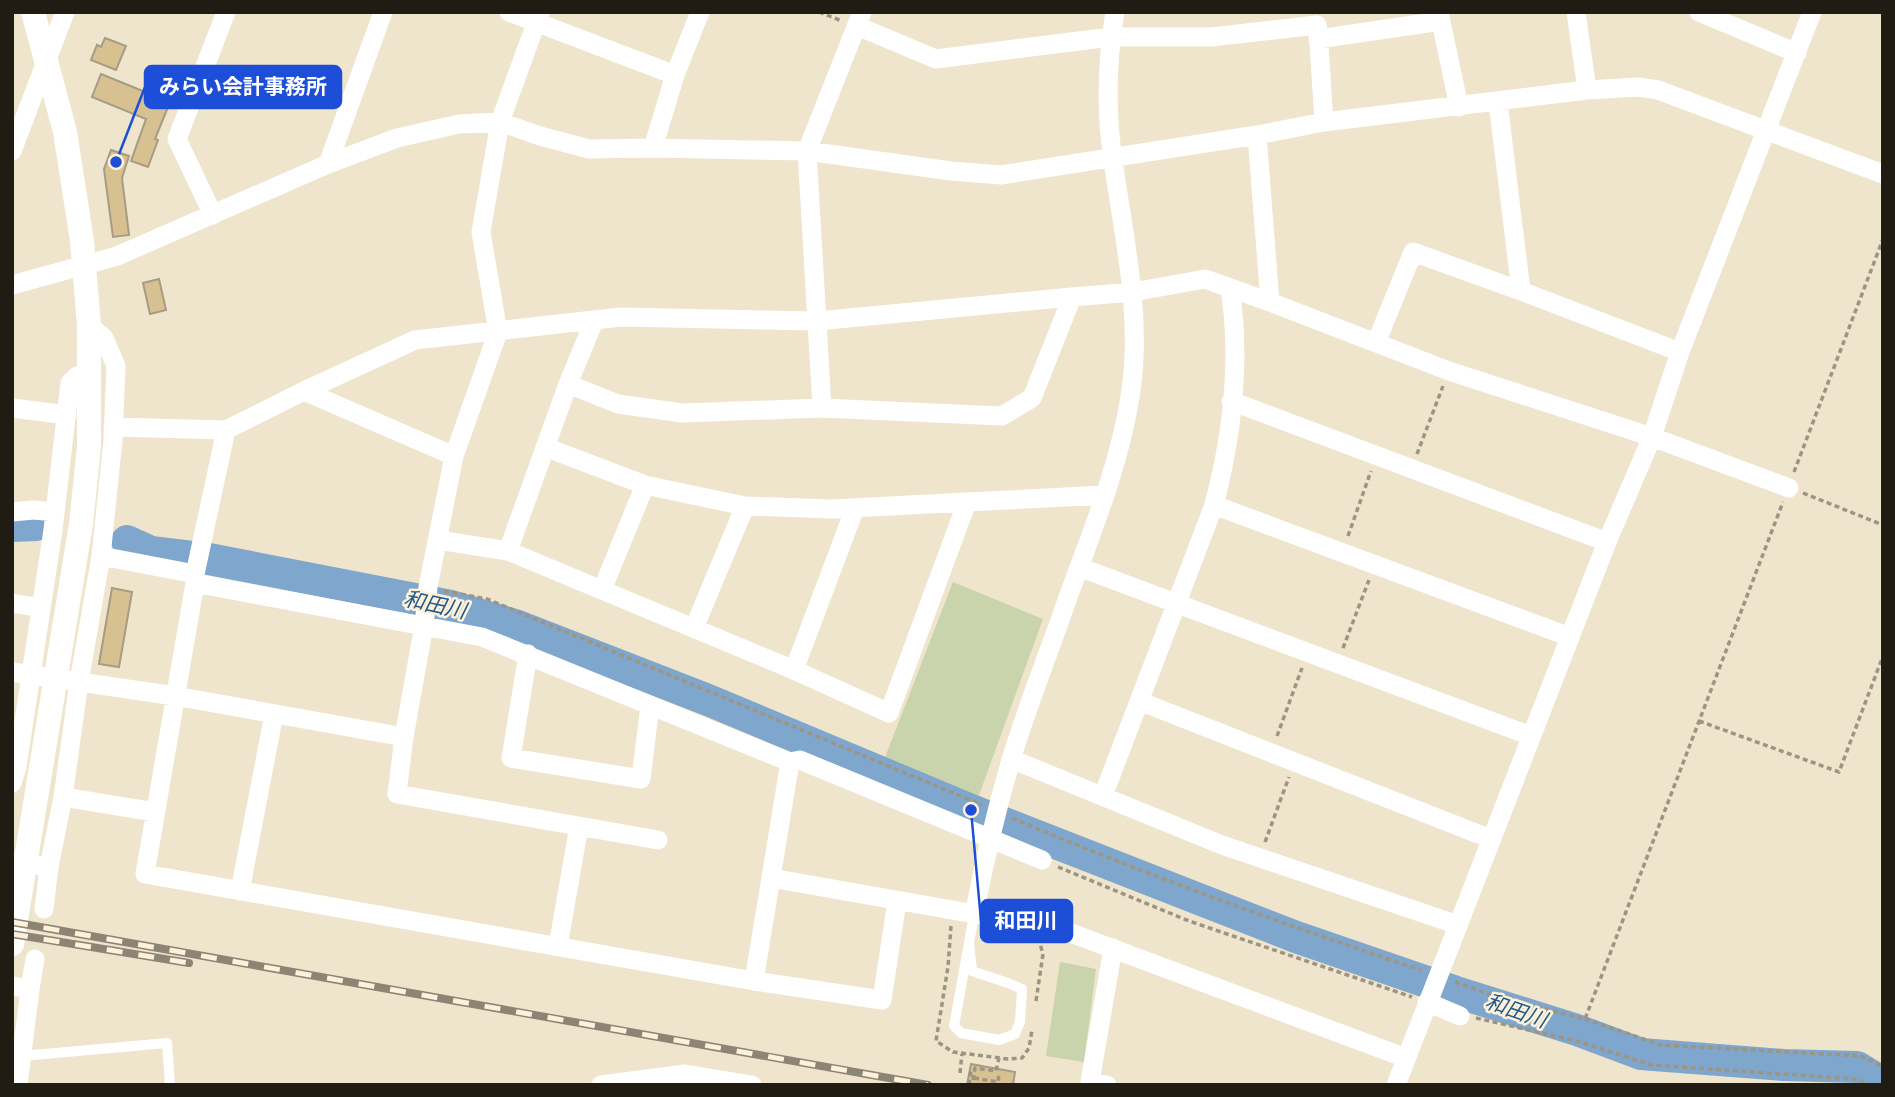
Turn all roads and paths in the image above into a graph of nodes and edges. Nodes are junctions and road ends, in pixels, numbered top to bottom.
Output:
1 (33, 12) edge
2 (65, 12) edge
3 (226, 12) edge
4 (383, 12) edge
5 (509, 12) edge
6 (700, 12) edge
7 (1115, 12) edge
8 (1576, 12) edge
9 (1699, 12) edge
10 (1812, 12) edge
11 (1440, 16) edge
12 (538, 17) edge
13 (859, 19) edge
14 (1317, 25) edge
15 (1111, 37) junction
16 (1797, 53) junction
17 (47, 59) junction
18 (675, 75) junction
19 (1587, 90) junction
20 (1497, 102) junction
21 (1459, 107) junction
22 (500, 122) junction
23 (1324, 122) junction
24 (1766, 130) junction
25 (1257, 135) junction
26 (653, 148) junction
27 (12, 150) edge
28 (807, 151) junction
29 (1112, 157) junction
30 (328, 164) junction
31 (1883, 174) edge
32 (213, 215) junction
33 (1883, 239) edge
34 (85, 265) junction
35 (12, 285) edge
36 (1230, 288) junction
37 (1521, 291) junction
38 (1133, 292) junction
39 (1072, 297) junction
40 (1270, 302) junction
41 (593, 321) junction
42 (817, 321) junction
43 (89, 325) junction
44 (498, 332) junction
45 (1376, 343) junction
46 (1681, 352) junction
47 (1449, 371) junction
48 (90, 373) junction
49 (568, 384) junction
50 (304, 391) junction
51 (1231, 401) junction
52 (12, 408) edge
53 (822, 408) junction
54 (67, 415) junction
55 (113, 427) junction
56 (226, 430) junction
57 (1652, 437) junction
58 (545, 447) junction
59 (1376, 455) junction
60 (454, 456) junction
61 (1412, 469) junction
62 (645, 485) junction
63 (1789, 488) junction
64 (1105, 495) junction
65 (967, 502) junction
66 (1214, 505) junction
67 (745, 506) junction
68 (855, 508) junction
69 (12, 512) edge
70 (55, 512) junction
71 (1883, 525) edge
72 (438, 540) junction
73 (1606, 542) junction
74 (508, 551) junction
75 (1341, 553) junction
76 (101, 556) junction
77 (1375, 565) junction
78 (1079, 568) junction
79 (195, 577) junction
80 (428, 587) junction
81 (602, 590) junction
82 (12, 603) edge
83 (1177, 603) junction
84 (41, 608) junction
85 (425, 619) junction
86 (694, 628) junction
87 (1570, 637) junction
88 (1308, 652) junction
89 (528, 654) junction
90 (1883, 656) edge
91 (1337, 663) junction
92 (794, 670) junction
93 (22, 674) edge
94 (53, 678) junction
95 (79, 682) junction
96 (174, 696) junction
97 (1139, 701) junction
98 (650, 705) junction
99 (274, 714) junction
100 (1699, 721) junction
101 (45, 731) dead end
102 (1531, 736) junction
103 (404, 737) junction
104 (1271, 752) junction
105 (1012, 758) junction
106 (790, 762) junction
107 (1295, 762) junction
108 (12, 783) edge
109 (1103, 796) junction
110 (63, 797) junction
111 (155, 811) junction
112 (997, 812) junction
113 (579, 826) junction
114 (990, 838) junction
115 (1491, 839) junction
116 (658, 840) dead end
117 (1259, 857) junction
118 (1042, 860) joint
119 (12, 862) edge
120 (49, 867) junction
121 (771, 878) junction
122 (240, 891) junction
123 (897, 901) junction
124 (44, 909) dead end
125 (974, 915) junction
126 (1458, 925) junction
127 (950, 928) dead end
128 (969, 942) junction
129 (1040, 942) dead end
130 (12, 944) edge
131 (558, 946) junction
132 (1113, 948) junction
133 (35, 959) dead end
134 (1438, 976) junction
135 (754, 981) junction
136 (21, 987) edge
137 (1428, 1002) junction
138 (1035, 1008) dead end
139 (1460, 1016) joint
140 (1585, 1019) junction
141 (1033, 1021) dead end
142 (962, 1053) junction
143 (17, 1056) edge
144 (999, 1058) junction
145 (1406, 1058) junction
146 (1883, 1067) edge
147 (999, 1074) dead end
148 (973, 1075) junction
149 (18, 1085) edge
150 (170, 1085) edge
151 (601, 1085) edge
152 (752, 1085) edge
153 (969, 1085) edge
154 (1107, 1085) edge
155 (1396, 1085) edge
156 (1868, 1085) edge

1 - 17 street
2 - 17 street
3 - 32 street
4 - 30 street
5 - 12 street
6 - 18 street
7 - 15 street
8 - 19 street
9 - 16 street
10 - 16 street
11 - 14 street
11 - 21 street
12 - 18 street
12 - 22 street
13 - 15 street
13 - 28 street
14 - 15 street
14 - 23 street
15 - 29 street
16 - 24 street
17 - 27 street
17 - 34 street
18 - 26 street
19 - 20 street
19 - 24 street
20 - 21 street
20 - 37 street
21 - 23 street
22 - 26 street
22 - 30 street
22 - 44 street
23 - 25 street
24 - 31 street
24 - 46 street
25 - 29 street
25 - 40 street
26 - 28 street
28 - 29 street
28 - 42 street
29 - 38 street
30 - 32 street
32 - 34 street
33 - 63 path
34 - 35 street
34 - 43 street
36 - 38 street
36 - 40 street
36 - 51 street
37 - 45 street
37 - 46 street
38 - 39 street
38 - 64 street
39 - 42 street
39 - 53 street
40 - 45 street
41 - 42 street
41 - 44 street
41 - 49 street
42 - 53 street
43 - 48 street
43 - 55 street
44 - 50 street
44 - 60 street
45 - 47 street
46 - 57 street
47 - 57 street
47 - 61 path
48 - 54 street
48 - 130 street
49 - 53 street
49 - 58 street
50 - 56 street
50 - 60 street
51 - 59 street
51 - 66 street
52 - 54 street
54 - 70 street
55 - 56 street
55 - 76 street
56 - 79 street
57 - 63 street
57 - 73 street
58 - 62 street
58 - 74 street
59 - 61 street
59 - 75 path
60 - 72 street
61 - 73 street
62 - 67 street
62 - 81 street
63 - 71 path
63 - 100 path
64 - 65 street
64 - 78 street
65 - 68 street
65 - 92 street
66 - 75 street
66 - 83 street
67 - 68 street
67 - 86 street
68 - 92 street
69 - 70 street
70 - 84 street
72 - 74 street
72 - 80 street
73 - 87 street
74 - 81 street
75 - 77 street
76 - 79 street
76 - 95 street
77 - 87 street
77 - 91 path
78 - 83 street
78 - 105 street
79 - 85 street
79 - 96 street
80 - 85 street
80 - 112 path
81 - 86 street
82 - 84 street
83 - 88 street
83 - 97 street
84 - 93 street
85 - 89 street
85 - 103 street
86 - 92 street
87 - 102 street
88 - 91 street
88 - 104 path
89 - 98 street
89 - 98 street
90 - 100 path
91 - 102 street
93 - 94 street
93 - 108 street
94 - 95 street
94 - 101 street
95 - 96 street
95 - 110 street
96 - 99 street
96 - 111 street
97 - 104 street
97 - 109 street
98 - 106 street
99 - 103 street
99 - 122 street
100 - 140 path
102 - 115 street
103 - 113 street
104 - 107 street
105 - 109 street
105 - 112 street
106 - 114 street
106 - 121 street
107 - 115 street
107 - 117 path
109 - 117 street
110 - 111 street
110 - 120 street
111 - 122 street
112 - 114 street
112 - 134 path
113 - 116 street
113 - 131 street
114 - 118 street
114 - 125 street
115 - 126 street
117 - 126 street
118 - 137 path
119 - 120 street
120 - 124 street
121 - 123 street
121 - 135 street
122 - 131 street
123 - 125 street
123 - 135 street
125 - 128 lane
125 - 132 street
126 - 134 street
127 - 142 path
128 - 128 lane
129 - 138 path
131 - 135 street
132 - 145 street
132 - 154 street
133 - 136 street
134 - 137 street
134 - 140 path
136 - 143 street
137 - 139 street
137 - 145 street
139 - 156 path
140 - 146 path
141 - 144 path
142 - 144 path
142 - 148 path
143 - 149 street
143 - 150 lane
144 - 148 path
145 - 155 street
147 - 148 path
148 - 153 path
151 - 152 street

